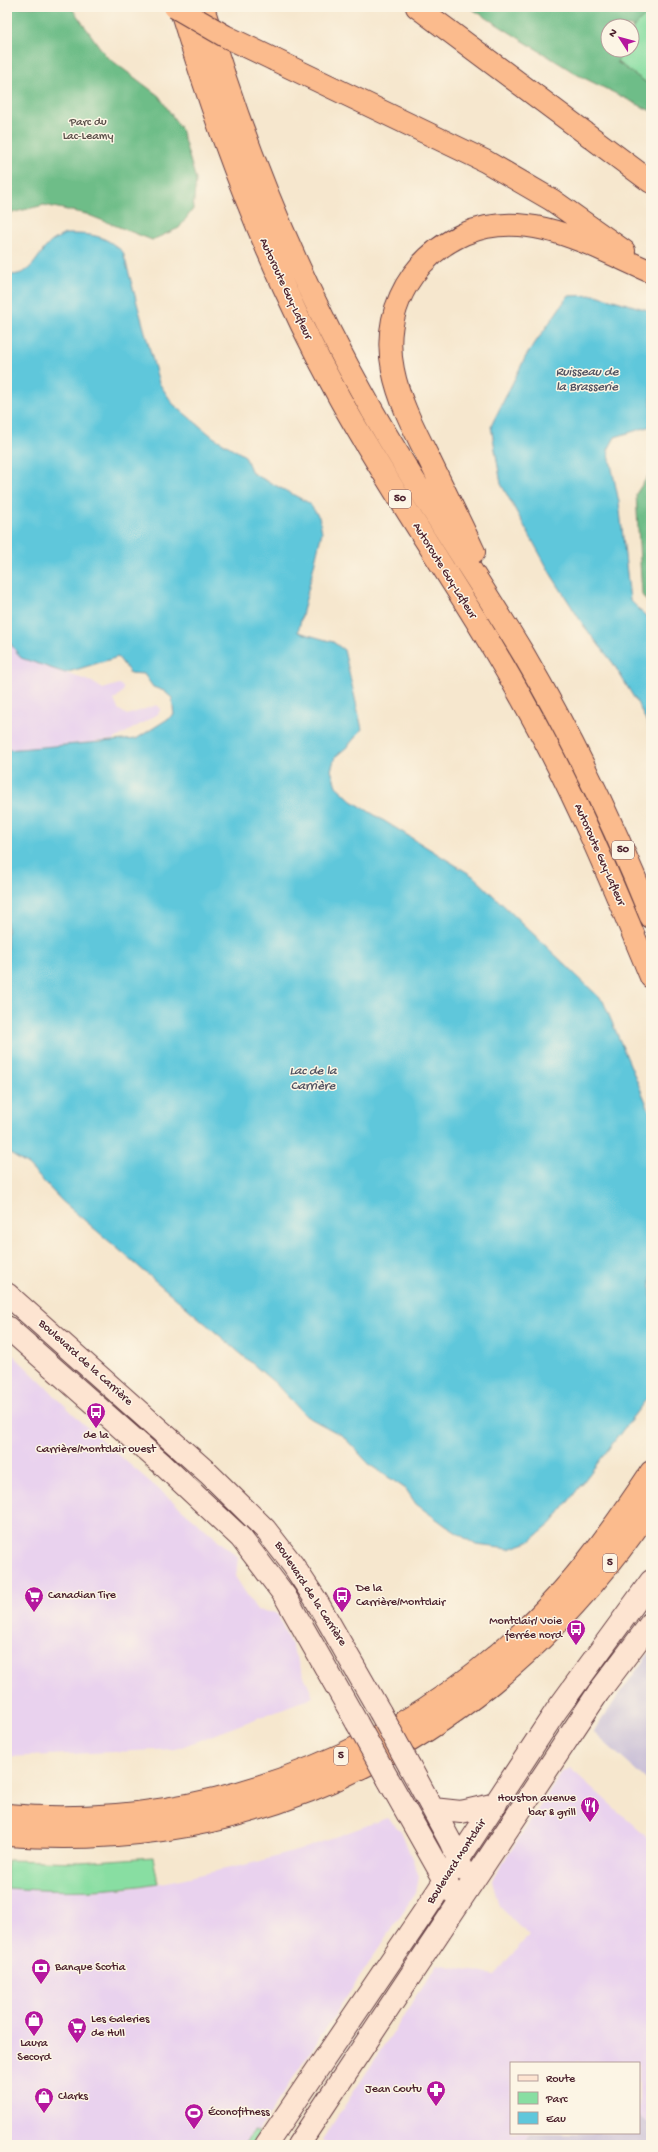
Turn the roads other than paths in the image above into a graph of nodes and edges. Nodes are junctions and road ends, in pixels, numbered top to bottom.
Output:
1 (175, 7) edge
2 (180, 7) edge
3 (203, 7) edge
4 (417, 7) edge
5 (651, 182) edge
6 (651, 271) edge
7 (524, 656) junction
8 (651, 917) edge
9 (651, 977) edge
10 (7, 1294) edge
11 (7, 1327) edge
12 (651, 1472) edge
13 (651, 1507) edge
14 (651, 1581) edge
15 (651, 1622) edge
16 (496, 1804) junction
17 (433, 1809) junction
18 (7, 1815) edge
19 (7, 1835) edge
20 (459, 1860) junction
21 (445, 1881) junction
22 (464, 1894) junction
23 (266, 2145) edge
24 (298, 2145) edge

1 - 6 highway, bridge
2 - 9 highway, Autoroute Guy-Lafleur / 50
3 - 7 highway, Autoroute Guy-Lafleur / 50
4 - 5 highway
6 - 7 highway
7 - 8 highway, Autoroute Guy-Lafleur / 50
10 - 17 main road, Boulevard de la Carrière, bridge
11 - 21 main road, Boulevard de la Carrière, bridge
12 - 18 highway, 5
13 - 19 highway, 5
14 - 16 main road, Boulevard Montclair
15 - 22 main road, Boulevard Montclair
16 - 17 main road
16 - 20 main road, Boulevard Montclair
17 - 20 main road, Boulevard de la Carrière
20 - 21 main road, Boulevard Montclair
20 - 22 main road, Boulevard de la Carrière
21 - 22 main road, Boulevard de la Carrière
21 - 23 main road, Boulevard Montclair
22 - 24 main road, Boulevard Montclair

